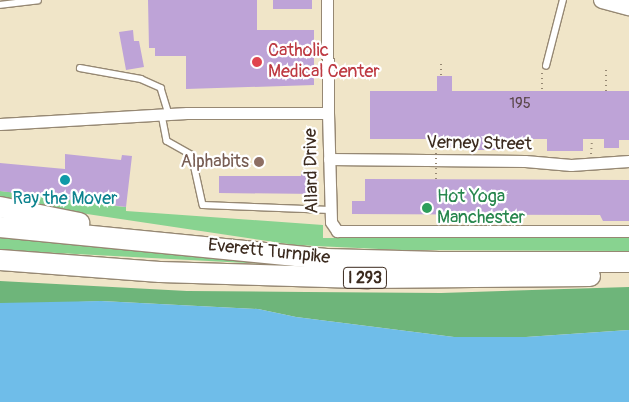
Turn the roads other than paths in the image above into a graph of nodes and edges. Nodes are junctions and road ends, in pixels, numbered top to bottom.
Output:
1 (38, 0) edge
2 (327, 0) edge
3 (563, 0) edge
4 (602, 0) edge
5 (0, 5) edge
6 (629, 7) edge
7 (544, 66) road end
8 (80, 68) dead end
9 (328, 113) junction
10 (165, 115) junction
11 (0, 124) edge
12 (329, 159) junction
13 (629, 160) edge
14 (0, 208) edge
15 (330, 210) junction
16 (0, 227) edge
17 (629, 231) edge
18 (194, 245) junction
19 (0, 260) edge
20 (629, 262) edge
21 (102, 270) junction
22 (0, 271) edge
23 (629, 276) edge

1 - 5 lane
2 - 9 street
3 - 7 lane
4 - 6 main road
8 - 10 lane
9 - 10 street, Allard Drive
9 - 12 street, Allard Drive
10 - 11 street, Allard Drive
10 - 15 lane
12 - 13 street, Verney Street
12 - 15 street, Allard Drive
14 - 18 highway
15 - 17 street, Allard Drive
16 - 18 highway, Everett Turnpike / I 293
18 - 20 highway, Everett Turnpike / I 293
19 - 21 highway, Everett Turnpike / I 293
21 - 22 highway
21 - 23 highway, Everett Turnpike / I 293

